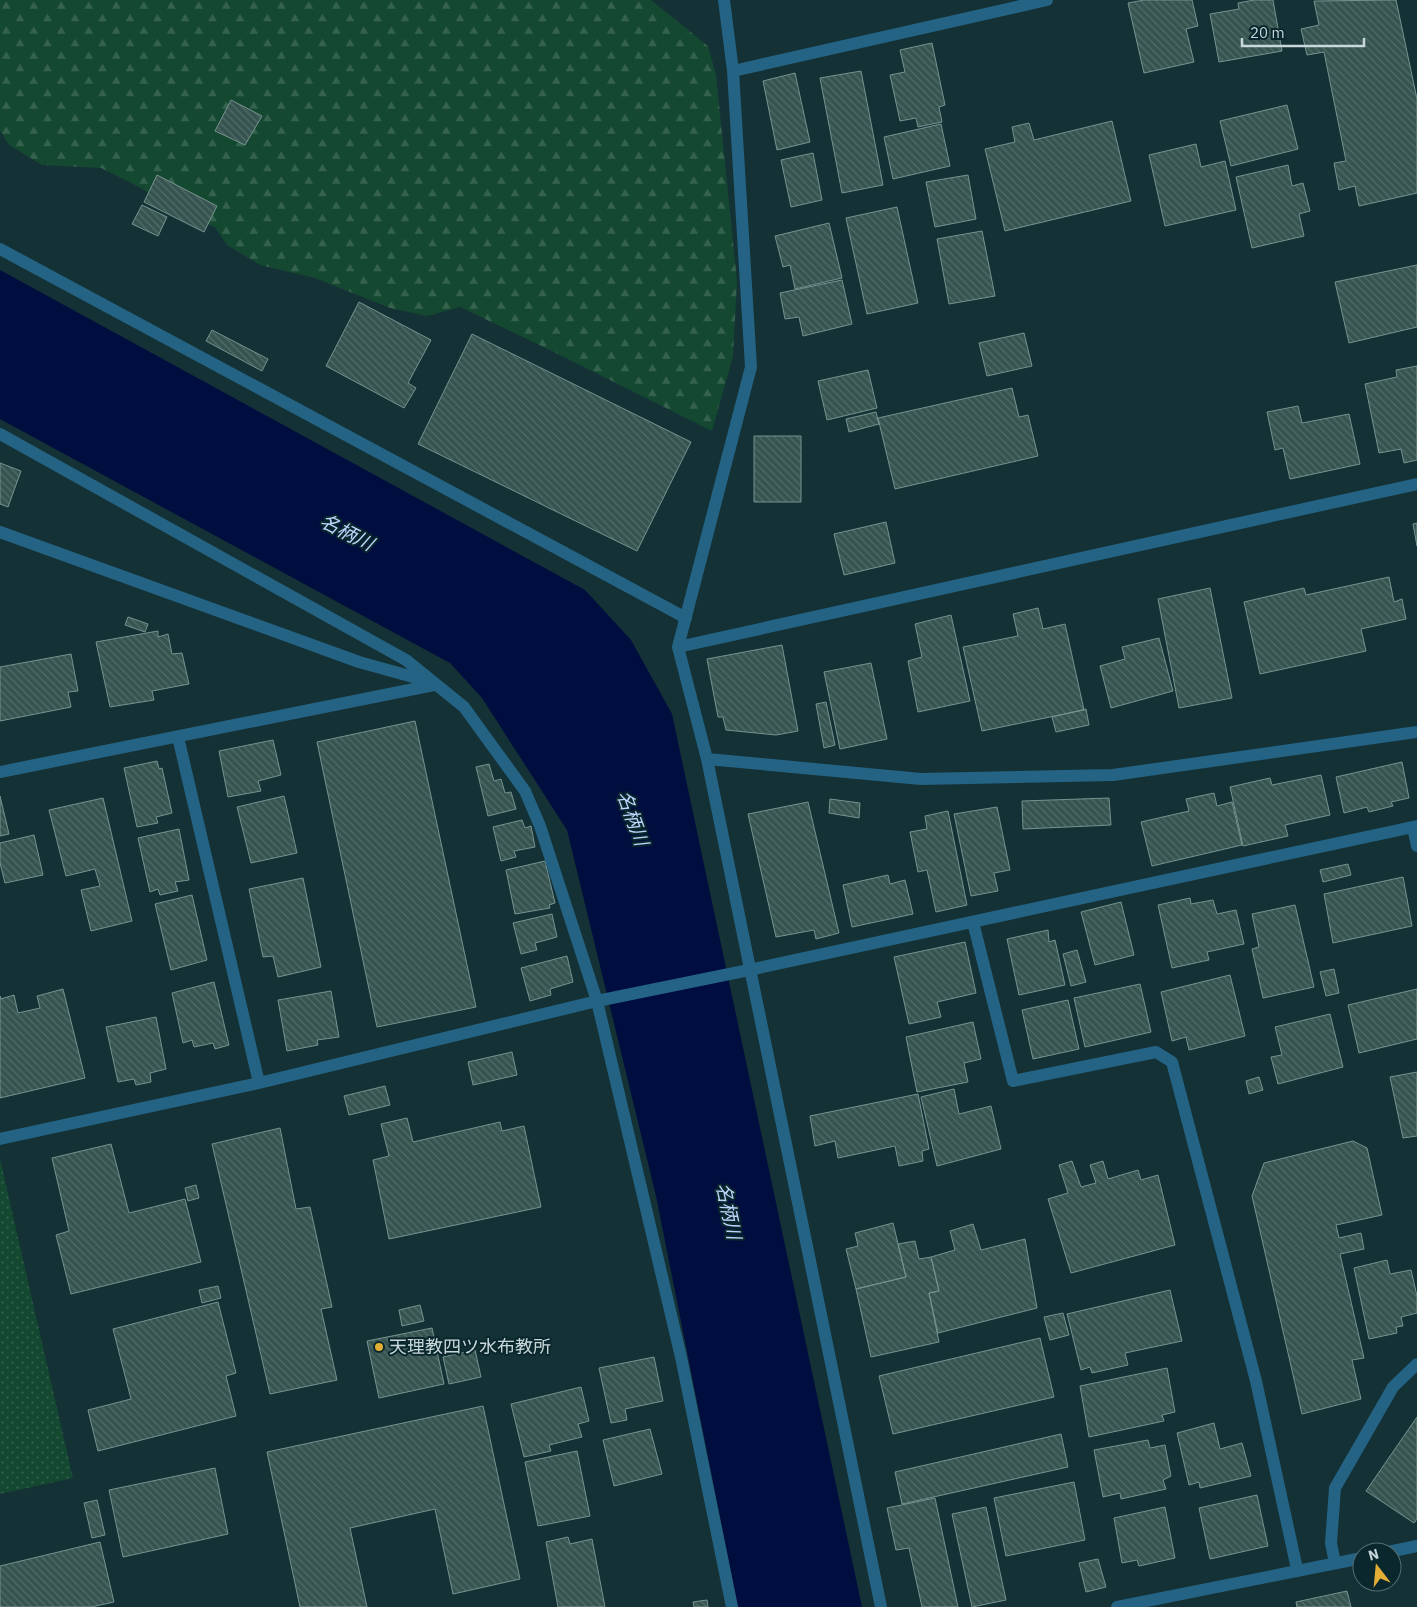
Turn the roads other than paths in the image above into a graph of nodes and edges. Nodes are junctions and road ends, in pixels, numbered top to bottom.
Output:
1 (724, 0) edge
2 (1047, 0) edge
3 (733, 71) junction
4 (0, 249) edge
5 (0, 434) edge
6 (1417, 484) edge
7 (0, 532) edge
8 (686, 618) junction
9 (678, 647) junction
10 (438, 684) junction
11 (1417, 732) edge
12 (178, 737) junction
13 (707, 759) junction
14 (0, 772) edge
15 (1415, 827) edge
16 (1417, 846) edge
17 (973, 922) junction
18 (749, 970) junction
19 (597, 1001) junction
20 (258, 1083) junction
21 (0, 1139) edge
22 (1417, 1364) edge
23 (1417, 1546) edge
24 (1402, 1549) edge
25 (1352, 1560) edge
26 (1335, 1563) junction
27 (1297, 1569) junction
28 (732, 1607) edge
29 (881, 1607) edge
30 (1117, 1607) edge

1 - 3 street
2 - 3 street
3 - 8 street
4 - 8 street
5 - 10 street
6 - 9 street
7 - 10 street
8 - 9 street
9 - 13 street
10 - 12 street
10 - 19 street
11 - 13 street
12 - 14 street
12 - 20 street
13 - 18 street
15 - 16 street
15 - 17 street
17 - 18 street
17 - 27 street
18 - 19 street
18 - 29 street
19 - 20 street
19 - 28 street
20 - 21 street
22 - 26 street
23 - 24 street
25 - 26 street
26 - 27 street
27 - 30 street

